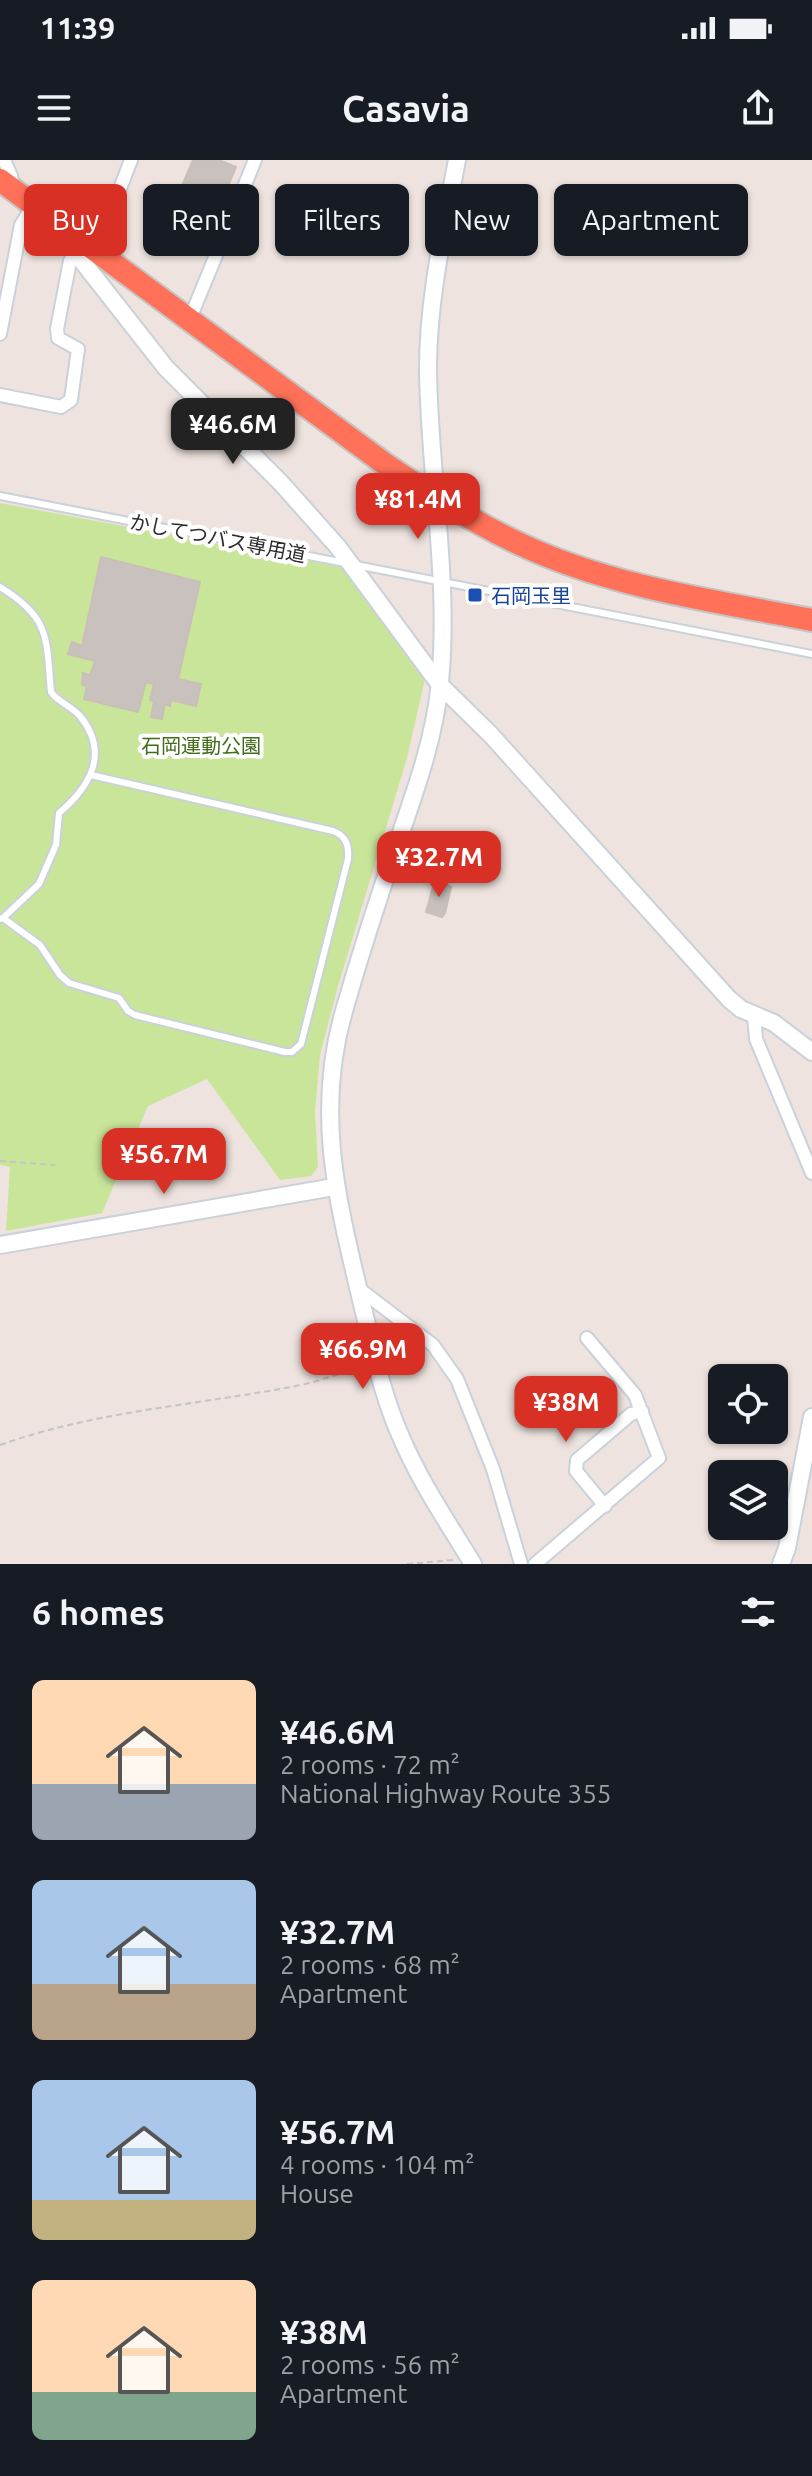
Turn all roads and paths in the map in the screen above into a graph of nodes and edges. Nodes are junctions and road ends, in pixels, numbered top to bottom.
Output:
1 (4, 160) edge
2 (131, 160) edge
3 (255, 160) edge
4 (457, 160) edge
5 (117, 184) edge
6 (7, 185) edge
7 (24, 198) edge
8 (24, 220) edge
9 (73, 256) edge
10 (88, 256) edge
11 (96, 256) edge
12 (189, 321) junction
13 (0, 334) edge
14 (0, 395) edge
15 (0, 496) edge
16 (436, 498) junction
17 (350, 564) junction
18 (441, 582) junction
19 (0, 587) edge
20 (812, 620) edge
21 (812, 654) edge
22 (440, 685) junction
23 (91, 775) junction
24 (2, 918) edge
25 (754, 1016) junction
26 (812, 1052) edge
27 (0, 1161) edge
28 (55, 1165) dead end
29 (812, 1173) edge
30 (334, 1187) junction
31 (0, 1245) edge
32 (358, 1288) junction
33 (587, 1338) dead end
34 (376, 1362) junction
35 (642, 1411) junction
36 (812, 1417) edge
37 (0, 1445) edge
38 (605, 1506) junction
39 (470, 1559) edge
40 (407, 1564) edge
41 (521, 1564) edge
42 (535, 1564) edge
43 (781, 1564) edge

1 - 6 street
2 - 5 street
3 - 12 street
4 - 16 street
6 - 7 highway
8 - 13 street
9 - 14 street
10 - 17 street
11 - 12 highway
12 - 16 highway
15 - 17 lane, かしてつバス専用道
16 - 18 street
16 - 20 highway
17 - 18 lane, かしてつバス専用道
17 - 22 street
18 - 21 lane, かしてつバス専用道
18 - 22 street
19 - 23 lane
22 - 25 street
22 - 30 street
23 - 24 lane
23 - 24 lane
25 - 26 street
25 - 29 street
27 - 28 path
30 - 31 street
30 - 32 street
32 - 34 street
32 - 41 street
33 - 35 street
34 - 37 path
34 - 39 street
35 - 38 street
35 - 38 street
36 - 43 street
38 - 42 street
39 - 40 path

